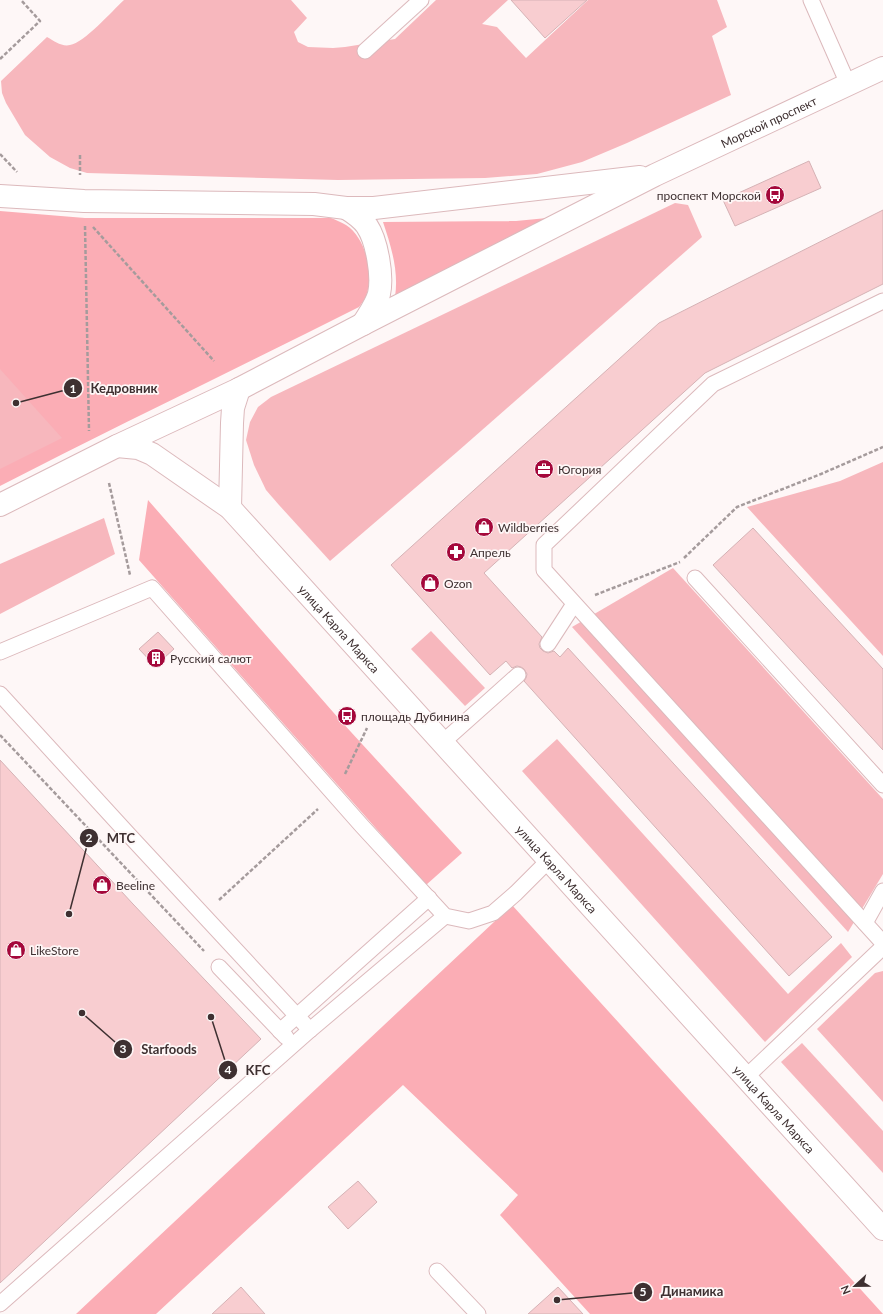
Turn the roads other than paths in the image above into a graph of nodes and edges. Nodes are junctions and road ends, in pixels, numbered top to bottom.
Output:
1 (421, 0) edge
2 (811, 0) edge
3 (365, 51) dead end
4 (883, 68) edge
5 (848, 84) junction
6 (655, 175) junction
7 (0, 196) edge
8 (346, 208) junction
9 (883, 302) edge
10 (363, 324) junction
11 (239, 389) junction
12 (117, 446) junction
13 (0, 505) edge
14 (230, 508) junction
15 (695, 578) dead end
16 (574, 604) junction
17 (548, 644) dead end
18 (0, 652) edge
19 (518, 675) dead end
20 (0, 694) edge
21 (443, 742) junction
22 (883, 785) edge
23 (549, 860) junction
24 (883, 891) edge
25 (429, 898) junction
26 (445, 916) junction
27 (865, 923) junction
28 (883, 943) edge
29 (883, 948) edge
30 (219, 967) road end
31 (297, 1016) junction
32 (310, 1030) junction
33 (280, 1031) junction
34 (294, 1045) junction
35 (746, 1077) junction
36 (883, 1229) edge
37 (437, 1271) dead end
38 (0, 1304) edge
39 (478, 1314) edge

1 - 3 lane
2 - 5 lane
4 - 5 main road, Морской проспект
5 - 6 main road, Морской проспект
6 - 8 main road
6 - 10 main road, Морской проспект
7 - 8 main road
8 - 10 main road
9 - 16 lane
10 - 11 main road, Морской проспект
11 - 12 main road, Морской проспект
11 - 14 main road
12 - 13 main road, Морской проспект
12 - 14 main road, улица Карла Маркса
14 - 21 main road, улица Карла Маркса
15 - 22 lane
16 - 17 lane
16 - 27 lane
18 - 25 lane
19 - 21 lane
20 - 31 lane
21 - 23 main road, улица Карла Маркса
23 - 26 lane
23 - 35 main road, улица Карла Маркса
24 - 27 lane
25 - 26 lane
25 - 31 lane
26 - 32 lane
27 - 28 lane
29 - 35 lane
30 - 33 lane
31 - 32 lane
31 - 33 lane
32 - 34 lane
33 - 34 lane
34 - 38 lane
35 - 36 main road, улица Карла Маркса
37 - 39 lane

